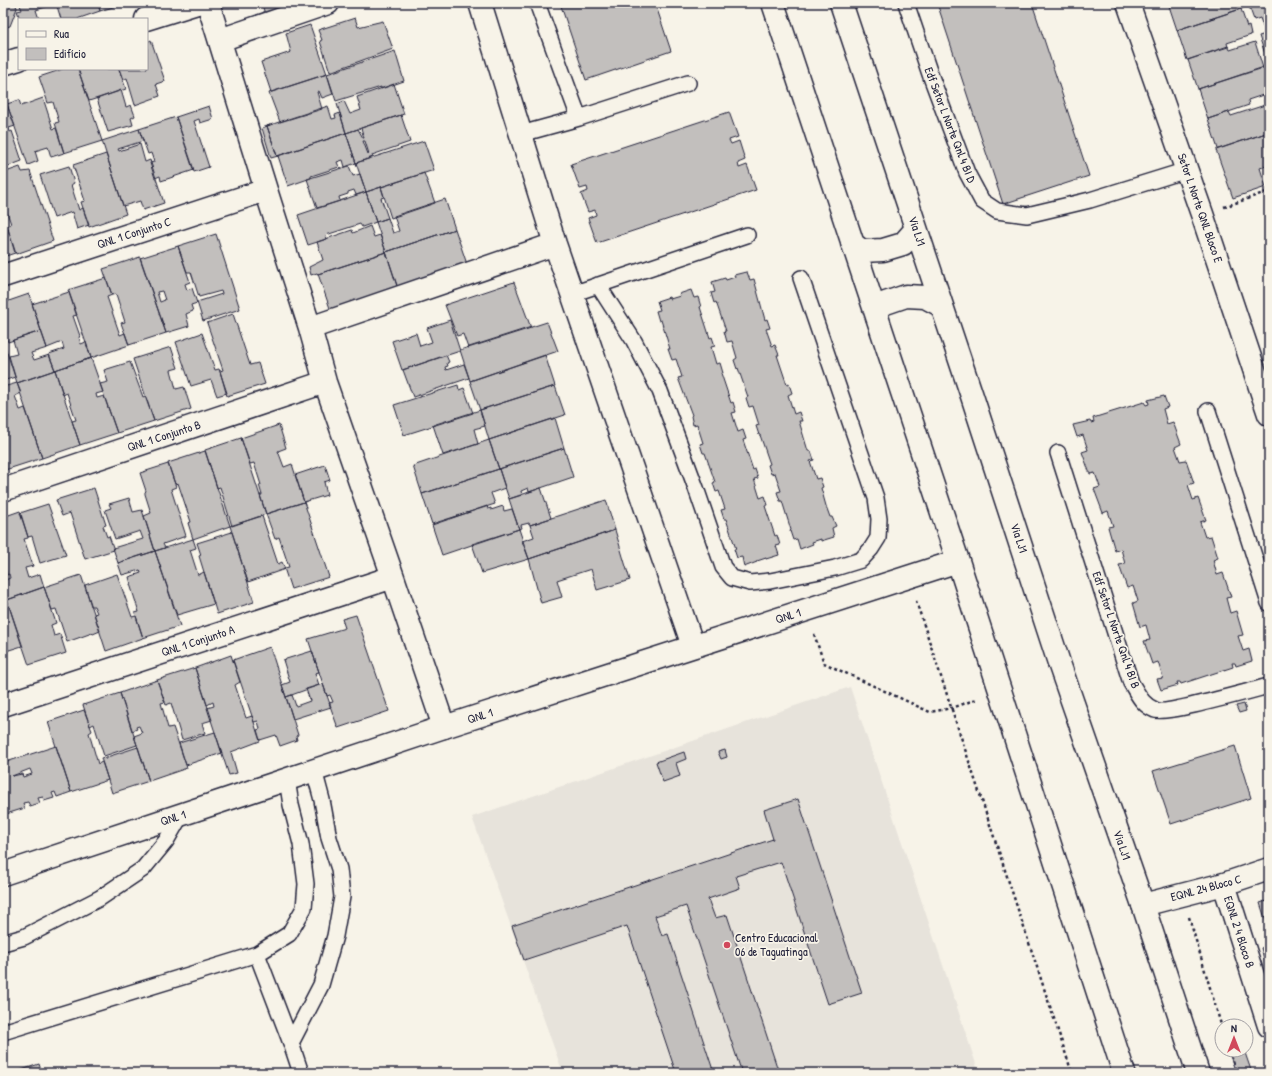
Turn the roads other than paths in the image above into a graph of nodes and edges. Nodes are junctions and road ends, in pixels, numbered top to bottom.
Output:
1 (197, 3) edge
2 (208, 3) edge
3 (328, 3) edge
4 (480, 3) edge
5 (537, 3) edge
6 (773, 3) edge
7 (841, 3) edge
8 (906, 3) edge
9 (1128, 3) edge
10 (148, 18) edge
11 (220, 40) junction
12 (18, 59) edge
13 (3, 64) edge
14 (688, 83) dead end
15 (579, 118) junction
16 (521, 134) junction
17 (1187, 170) junction
18 (266, 190) junction
19 (916, 229) junction
20 (747, 235) dead end
21 (852, 243) junction
22 (555, 244) junction
23 (3, 276) edge
24 (800, 278) dead end
25 (598, 285) junction
26 (572, 294) junction
27 (942, 306) junction
28 (877, 317) junction
29 (310, 328) junction
30 (325, 382) junction
31 (1208, 411) dead end
32 (1269, 414) edge
33 (1058, 453) dead end
34 (3, 490) edge
35 (958, 561) junction
36 (393, 577) junction
37 (1269, 603) edge
38 (693, 646) junction
39 (1269, 686) edge
40 (3, 705) edge
41 (444, 727) junction
42 (314, 770) junction
43 (287, 779) junction
44 (181, 815) junction
45 (1269, 870) edge
46 (3, 874) edge
47 (1224, 884) junction
48 (1143, 905) junction
49 (3, 943) edge
50 (257, 954) junction
51 (1269, 1026) edge
52 (3, 1032) edge
53 (292, 1043) junction
54 (301, 1073) edge
55 (1124, 1073) edge
56 (1198, 1073) edge

1 - 10 street
2 - 11 street
3 - 11 street
4 - 16 street
5 - 15 lane
6 - 21 street
7 - 19 street, Via LJ1
8 - 17 lane, Edf Setor L Norte Qnl 4 BI D
9 - 17 street, Setor L Norte QNL Bloco E
11 - 18 street
12 - 13 street
14 - 15 lane
15 - 16 lane
16 - 22 street
17 - 32 street, Setor L Norte QNL Bloco E
18 - 23 street, QNL 1 Conjunto C
18 - 29 street
19 - 21 street
19 - 27 street, Via LJ1
20 - 25 lane
21 - 28 street
22 - 26 street
22 - 29 street
24 - 25 lane
25 - 26 lane
26 - 38 street
27 - 28 street
27 - 48 street, Via LJ1
28 - 35 street
29 - 30 street
30 - 34 street, QNL 1 Conjunto B
30 - 36 street
31 - 37 lane
33 - 39 lane, Edf Setor L Norte Qnl 4 BI B
35 - 38 street, QNL 1
35 - 55 street
36 - 40 street, QNL 1 Conjunto A
36 - 41 street
38 - 41 street, QNL 1
41 - 42 street, QNL 1
42 - 43 street, QNL 1
42 - 53 lane
43 - 44 street, QNL 1
43 - 50 lane
44 - 46 street, QNL 1
44 - 49 lane
45 - 47 street, EQNL 24 Bloco C
47 - 48 street, EQNL 24 Bloco C
47 - 51 street, EQNL 2 4 Bloco B
48 - 56 street, Via LJ1
50 - 52 lane
50 - 53 lane
53 - 54 lane

